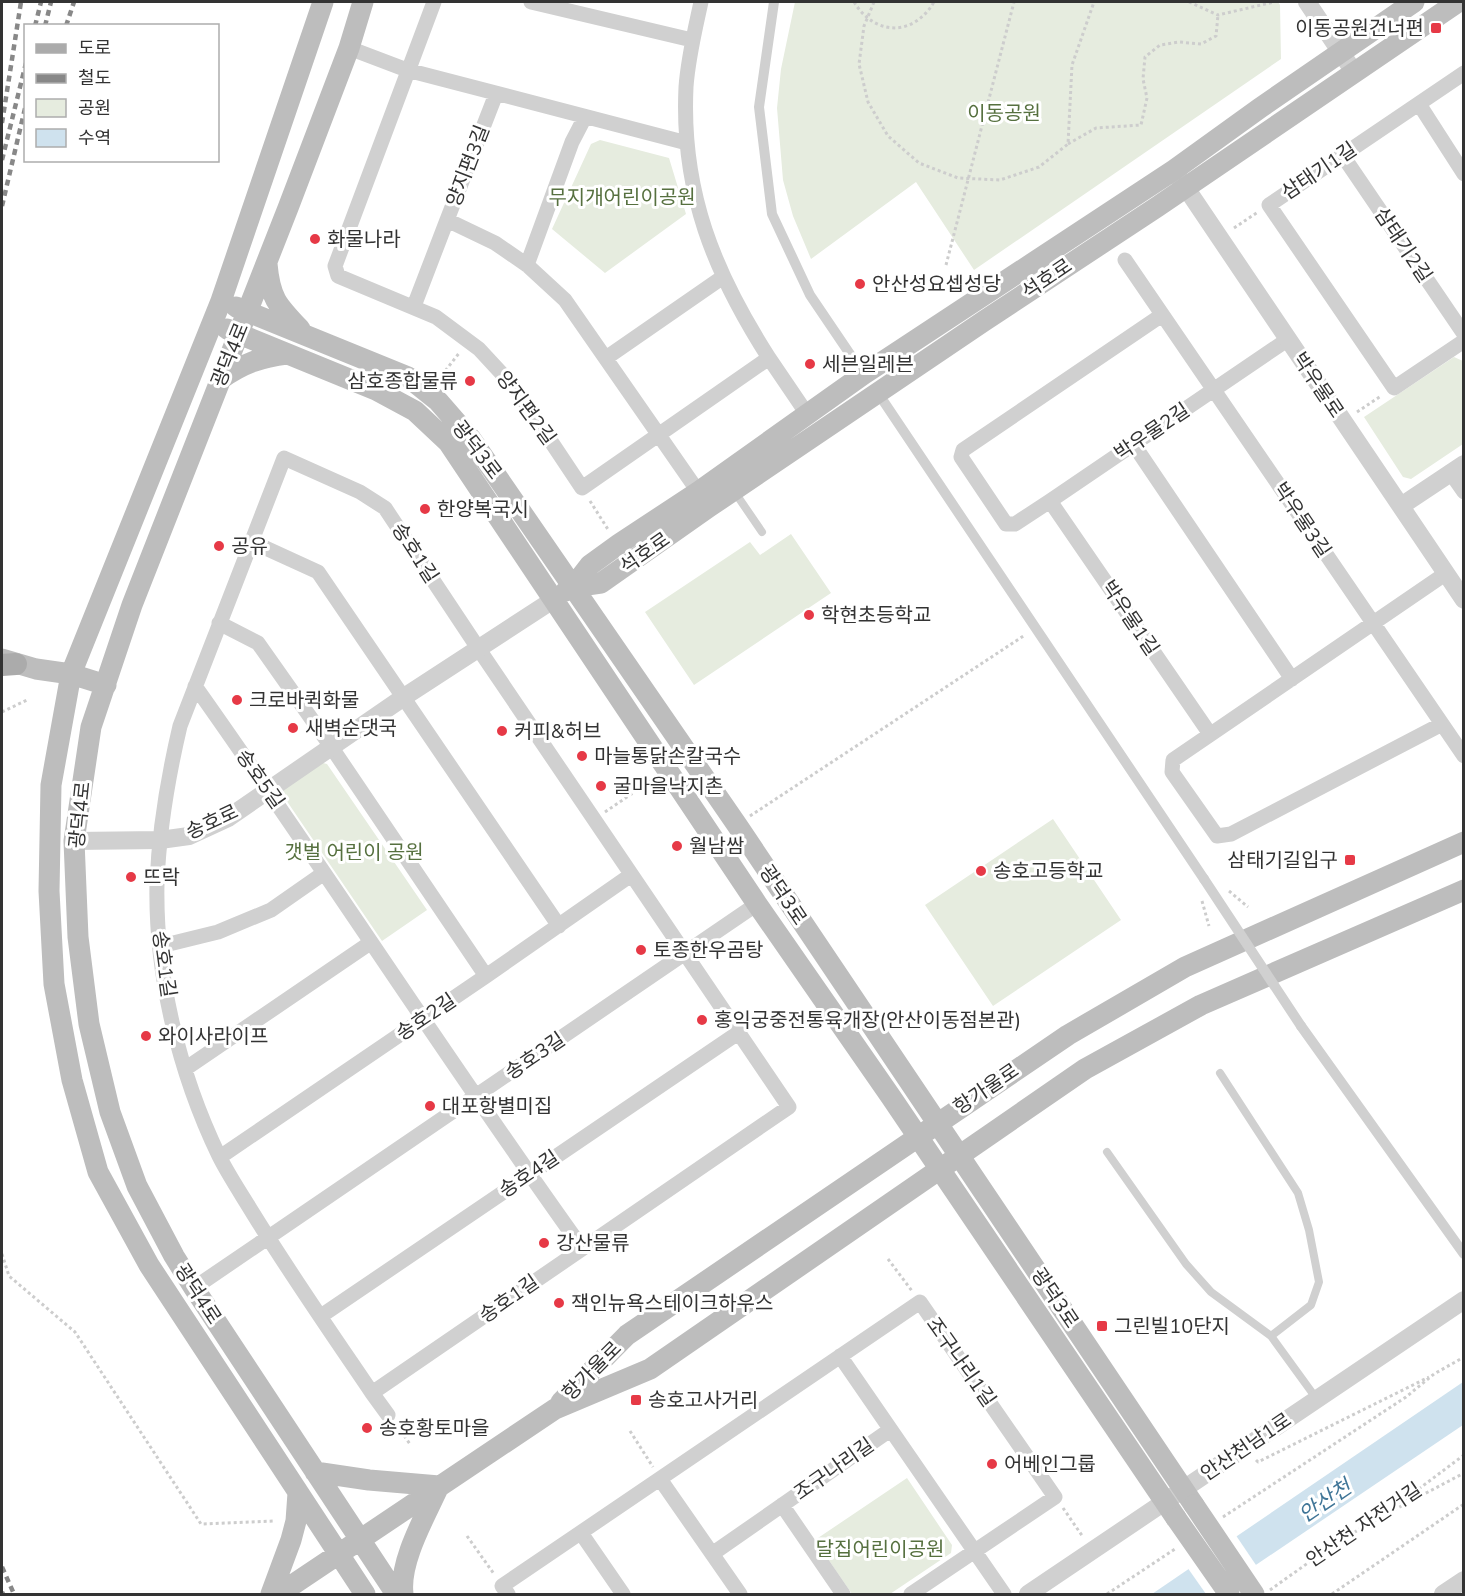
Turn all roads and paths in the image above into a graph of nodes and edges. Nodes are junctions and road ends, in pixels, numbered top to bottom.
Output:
1 (323, 2) edge
2 (363, 2) edge
3 (434, 2) edge
4 (531, 2) edge
5 (701, 2) edge
6 (774, 2) edge
7 (854, 2) edge
8 (874, 2) edge
9 (934, 2) edge
10 (1014, 2) edge
11 (1094, 2) edge
12 (1189, 2) edge
13 (1274, 2) edge
14 (1308, 2) edge
15 (1414, 2) edge
16 (1458, 2) edge
17 (1218, 15) junction
18 (867, 18) junction
19 (692, 40) junction
20 (349, 48) junction
21 (1341, 52) junction
22 (407, 70) junction
23 (1354, 72) junction
24 (1464, 73) edge
25 (496, 94) junction
26 (1419, 104) junction
27 (585, 117) junction
28 (687, 143) junction
29 (1068, 144) junction
30 (1343, 156) junction
31 (1464, 174) edge
32 (969, 179) junction
33 (1180, 179) junction
34 (1269, 205) junction
35 (447, 220) junction
36 (1230, 231) dead end
37 (1125, 260) dead end
38 (267, 262) junction
39 (527, 265) junction
40 (946, 265) dead end
41 (723, 277) junction
42 (221, 301) junction
43 (414, 306) junction
44 (247, 311) junction
45 (1162, 315) junction
46 (212, 324) junction
47 (238, 334) junction
48 (305, 334) junction
49 (1464, 334) edge
50 (1287, 340) junction
51 (468, 341) junction
52 (1464, 341) edge
53 (287, 354) junction
54 (606, 358) junction
55 (769, 358) junction
56 (856, 363) dead end
57 (221, 379) junction
58 (437, 381) dead end
59 (1394, 388) junction
60 (1214, 390) junction
61 (884, 402) dead end
62 (807, 414) junction
63 (1353, 415) dead end
64 (657, 435) junction
65 (1134, 445) junction
66 (1457, 468) edge
67 (728, 482) junction
68 (582, 488) junction
69 (1464, 492) edge
70 (704, 500) junction
71 (1050, 501) junction
72 (1401, 506) junction
73 (762, 532) dead end
74 (250, 541) junction
75 (619, 544) junction
76 (1445, 574) junction
77 (573, 587) junction
78 (553, 600) junction
79 (1464, 600) edge
80 (219, 623) junction
81 (1373, 624) junction
82 (1036, 628) junction
83 (478, 648) junction
84 (6, 663) edge
85 (71, 674) junction
86 (1292, 679) junction
87 (106, 685) junction
88 (195, 686) junction
89 (404, 697) junction
90 (27, 700) dead end
91 (2, 712) edge
92 (1442, 724) junction
93 (1210, 734) junction
94 (332, 748) junction
95 (1464, 756) edge
96 (652, 779) dead end
97 (269, 790) junction
98 (748, 816) dead end
99 (594, 820) junction
100 (160, 840) junction
101 (74, 841) junction
102 (1464, 842) edge
103 (324, 873) junction
104 (631, 875) junction
105 (1464, 890) edge
106 (757, 904) junction
107 (559, 926) junction
108 (370, 943) junction
109 (160, 946) junction
110 (686, 954) junction
111 (486, 976) junction
112 (423, 1019) junction
113 (738, 1033) junction
114 (185, 1069) junction
115 (1220, 1072) dead end
116 (475, 1097) junction
117 (936, 1123) junction
118 (918, 1136) junction
119 (1107, 1152) dead end
120 (958, 1156) junction
121 (220, 1157) junction
122 (939, 1169) junction
123 (528, 1174) junction
124 (268, 1238) junction
125 (582, 1248) junction
126 (2, 1254) edge
127 (1464, 1254) edge
128 (888, 1259) dead end
129 (194, 1288) junction
130 (1464, 1300) edge
131 (920, 1302) junction
132 (321, 1317) junction
133 (1271, 1336) junction
134 (840, 1356) junction
135 (1464, 1357) edge
136 (1434, 1374) junction
137 (372, 1393) junction
138 (1317, 1399) junction
139 (555, 1408) junction
140 (388, 1414) joint
141 (890, 1430) junction
142 (630, 1431) dead end
143 (410, 1444) dead end
144 (1242, 1450) junction
145 (1464, 1455) edge
146 (315, 1472) junction
147 (1464, 1473) edge
148 (660, 1479) junction
149 (439, 1486) junction
150 (298, 1493) junction
151 (1055, 1497) junction
152 (1189, 1497) junction
153 (1464, 1504) edge
154 (782, 1505) junction
155 (1171, 1509) junction
156 (1384, 1515) junction
157 (1218, 1520) dead end
158 (274, 1521) dead end
159 (581, 1533) junction
160 (467, 1536) dead end
161 (358, 1539) junction
162 (1179, 1546) dead end
163 (1093, 1551) junction
164 (974, 1552) junction
165 (712, 1554) junction
166 (338, 1555) junction
167 (1464, 1580) edge
168 (505, 1590) edge
169 (271, 1594) edge
170 (279, 1594) edge
171 (365, 1594) edge
172 (396, 1594) edge
173 (403, 1594) edge
174 (623, 1594) edge
175 (740, 1594) edge
176 (843, 1594) edge
177 (911, 1594) edge
178 (1004, 1594) edge
179 (1028, 1594) edge
180 (1107, 1594) edge
181 (1229, 1594) edge
182 (1254, 1594) edge
183 (1264, 1594) edge
184 (1332, 1594) edge
185 (1443, 1594) edge

1 - 42 main road, 광덕4로
2 - 20 main road, 광덕4로
3 - 22 street, 양지편2길
4 - 19 street
5 - 19 street
6 - 56 street
7 - 18 path
8 - 18 path
9 - 18 path
10 - 32 path
11 - 29 path
12 - 17 path
13 - 17 path
14 - 21 street
15 - 21 main road, 석호로
16 - 23 main road, 석호로
17 - 29 path
18 - 32 path
19 - 28 street
20 - 22 street
20 - 38 main road, 광덕4로
21 - 23 street
21 - 33 main road, 석호로
22 - 25 street
22 - 43 street, 양지편2길
23 - 33 main road, 석호로
24 - 26 street, 삼태기1길
25 - 27 street
25 - 35 street, 양지편3길
26 - 30 street, 삼태기1길
26 - 31 street
27 - 28 street
27 - 39 street
28 - 41 street
29 - 32 path
30 - 34 street, 삼태기1길
30 - 49 street, 삼태기2길
32 - 40 path
33 - 50 street, 박우물로
33 - 62 main road, 석호로
33 - 67 main road, 석호로
34 - 36 path
34 - 59 street, 삼태기1길
35 - 39 street, 양지편3길
35 - 43 street
37 - 45 street, 박우물3길
38 - 44 main road, 광덕4로
38 - 48 main road
39 - 54 street, 양지편3길
41 - 54 street
41 - 55 street
42 - 44 main road, 광덕3로
42 - 46 main road, 광덕4로
43 - 51 street, 양지편2길
44 - 47 main road, 광덕4로
44 - 48 main road, 광덕3로
45 - 60 street, 박우물3길
45 - 71 street, 박우물2길
46 - 47 main road, 광덕3로
46 - 85 main road, 광덕4로
47 - 53 main road, 광덕3로
47 - 57 main road, 광덕4로
48 - 77 main road, 광덕3로
50 - 60 street, 박우물2길
50 - 72 street, 박우물로
51 - 58 path
51 - 68 street, 양지편2길
52 - 59 street
53 - 57 main road
53 - 78 main road, 광덕3로
54 - 64 street, 양지편3길
55 - 62 street
55 - 64 street
57 - 87 main road, 광덕4로
59 - 63 path
60 - 65 street, 박우물2길
60 - 81 street, 박우물3길
61 - 82 street
62 - 67 main road, 석호로
64 - 68 street
64 - 70 street, 양지편3길
65 - 71 street, 박우물2길
65 - 86 street
66 - 69 street
66 - 72 street
67 - 70 main road, 석호로
67 - 73 lane
68 - 75 path
70 - 75 main road, 석호로
70 - 77 main road, 석호로
71 - 93 street, 박우물1길
72 - 76 street, 박우물로
74 - 80 street, 송호1길
74 - 83 street, 송호1길
74 - 89 street
75 - 77 main road, 석호로
76 - 79 street, 박우물로
76 - 81 street
77 - 78 main road, 석호로
77 - 117 main road, 광덕3로
78 - 83 street, 송호로
78 - 106 main road, 광덕3로
80 - 88 street, 송호1길
80 - 94 street
81 - 86 street
81 - 92 street, 박우물3길
82 - 98 path
82 - 127 street, bridge
83 - 89 street, 송호로
83 - 99 street, 송호1길
84 - 85 main road
85 - 87 main road
85 - 150 main road, 광덕4로
86 - 93 street
87 - 101 main road, 광덕4로
88 - 97 street, 송호5길
88 - 100 street, 송호1길
89 - 94 street, 송호로
89 - 107 street
90 - 91 path
92 - 93 street
92 - 95 street, 박우물3길
94 - 97 street, 송호로
94 - 111 street
96 - 99 path
97 - 100 street, 송호로
97 - 103 street, 송호5길
99 - 104 street, 송호1길
100 - 101 street, 송호로
100 - 109 street, 송호1길
101 - 129 main road, 광덕4로
102 - 117 main road, 항가울로
103 - 108 street, 송호5길
103 - 109 street
104 - 107 street, 송호2길
104 - 110 street, 송호1길
105 - 120 main road, 항가울로
106 - 110 street, 송호3길
106 - 118 main road, 광덕3로
107 - 111 street, 송호2길
108 - 112 street, 송호5길
108 - 114 street
109 - 114 street, 송호1길
110 - 113 street, 송호1길
110 - 116 street, 송호3길
111 - 112 street, 송호2길
112 - 116 street, 송호5길
112 - 121 street, 송호2길
113 - 123 street, 송호4길
113 - 125 street, 송호1길
114 - 121 street, 송호1길
115 - 133 lane
116 - 123 street, 송호5길
116 - 124 street, 송호3길
117 - 118 main road, 항가울로
117 - 120 main road, 광덕3로
118 - 122 main road, 광덕3로
118 - 139 main road, 항가울로
119 - 133 lane
120 - 122 main road, 항가울로
120 - 152 main road, 광덕3로
121 - 124 street, 송호1길
122 - 139 main road, 항가울로
122 - 155 main road, 광덕3로
123 - 125 street, 송호5길
123 - 132 street, 송호4길
124 - 129 street, 송호3길
124 - 132 street, 송호1길
125 - 137 street, 송호1길
126 - 158 path
128 - 131 path
129 - 146 main road, 광덕4로
130 - 138 street, 안산천남1로
131 - 134 street, 조구나리1길
131 - 151 street, 조구나리1길
132 - 137 street, 송호1길
133 - 138 lane
134 - 141 street
134 - 148 street, 조구나리1길
135 - 136 path
136 - 144 path
136 - 157 path
137 - 140 street
138 - 144 street, 안산천남1로
139 - 149 main road, 항가울로
140 - 143 path
141 - 154 street, 조구나리길
141 - 164 street, 조구나리길
142 - 148 path
144 - 152 street, 안산천남1로
145 - 156 path, 안산천 자전거길
146 - 149 main road
146 - 161 main road, 광덕4로
147 - 156 path
148 - 159 street, 조구나리1길
148 - 165 street
149 - 161 main road, 항가울로
149 - 173 main road
150 - 166 main road, 광덕4로
150 - 169 main road
151 - 163 path
151 - 164 street
152 - 155 street, 안산천남1로
152 - 182 main road, 광덕3로, bridge
153 - 184 path
154 - 165 street, 조구나리길
154 - 176 street
155 - 163 street, 안산천남1로
155 - 181 main road, 광덕3로, bridge
156 - 183 path, 안산천 자전거길
159 - 168 street, 조구나리1길
159 - 174 street
160 - 168 path
161 - 166 main road, 항가울로
161 - 172 main road, 광덕4로
162 - 180 path
163 - 179 street, 안산천남1로
164 - 177 street
164 - 178 street, 조구나리길
165 - 175 street
166 - 170 main road, 항가울로
166 - 171 main road, 광덕4로
167 - 185 street

